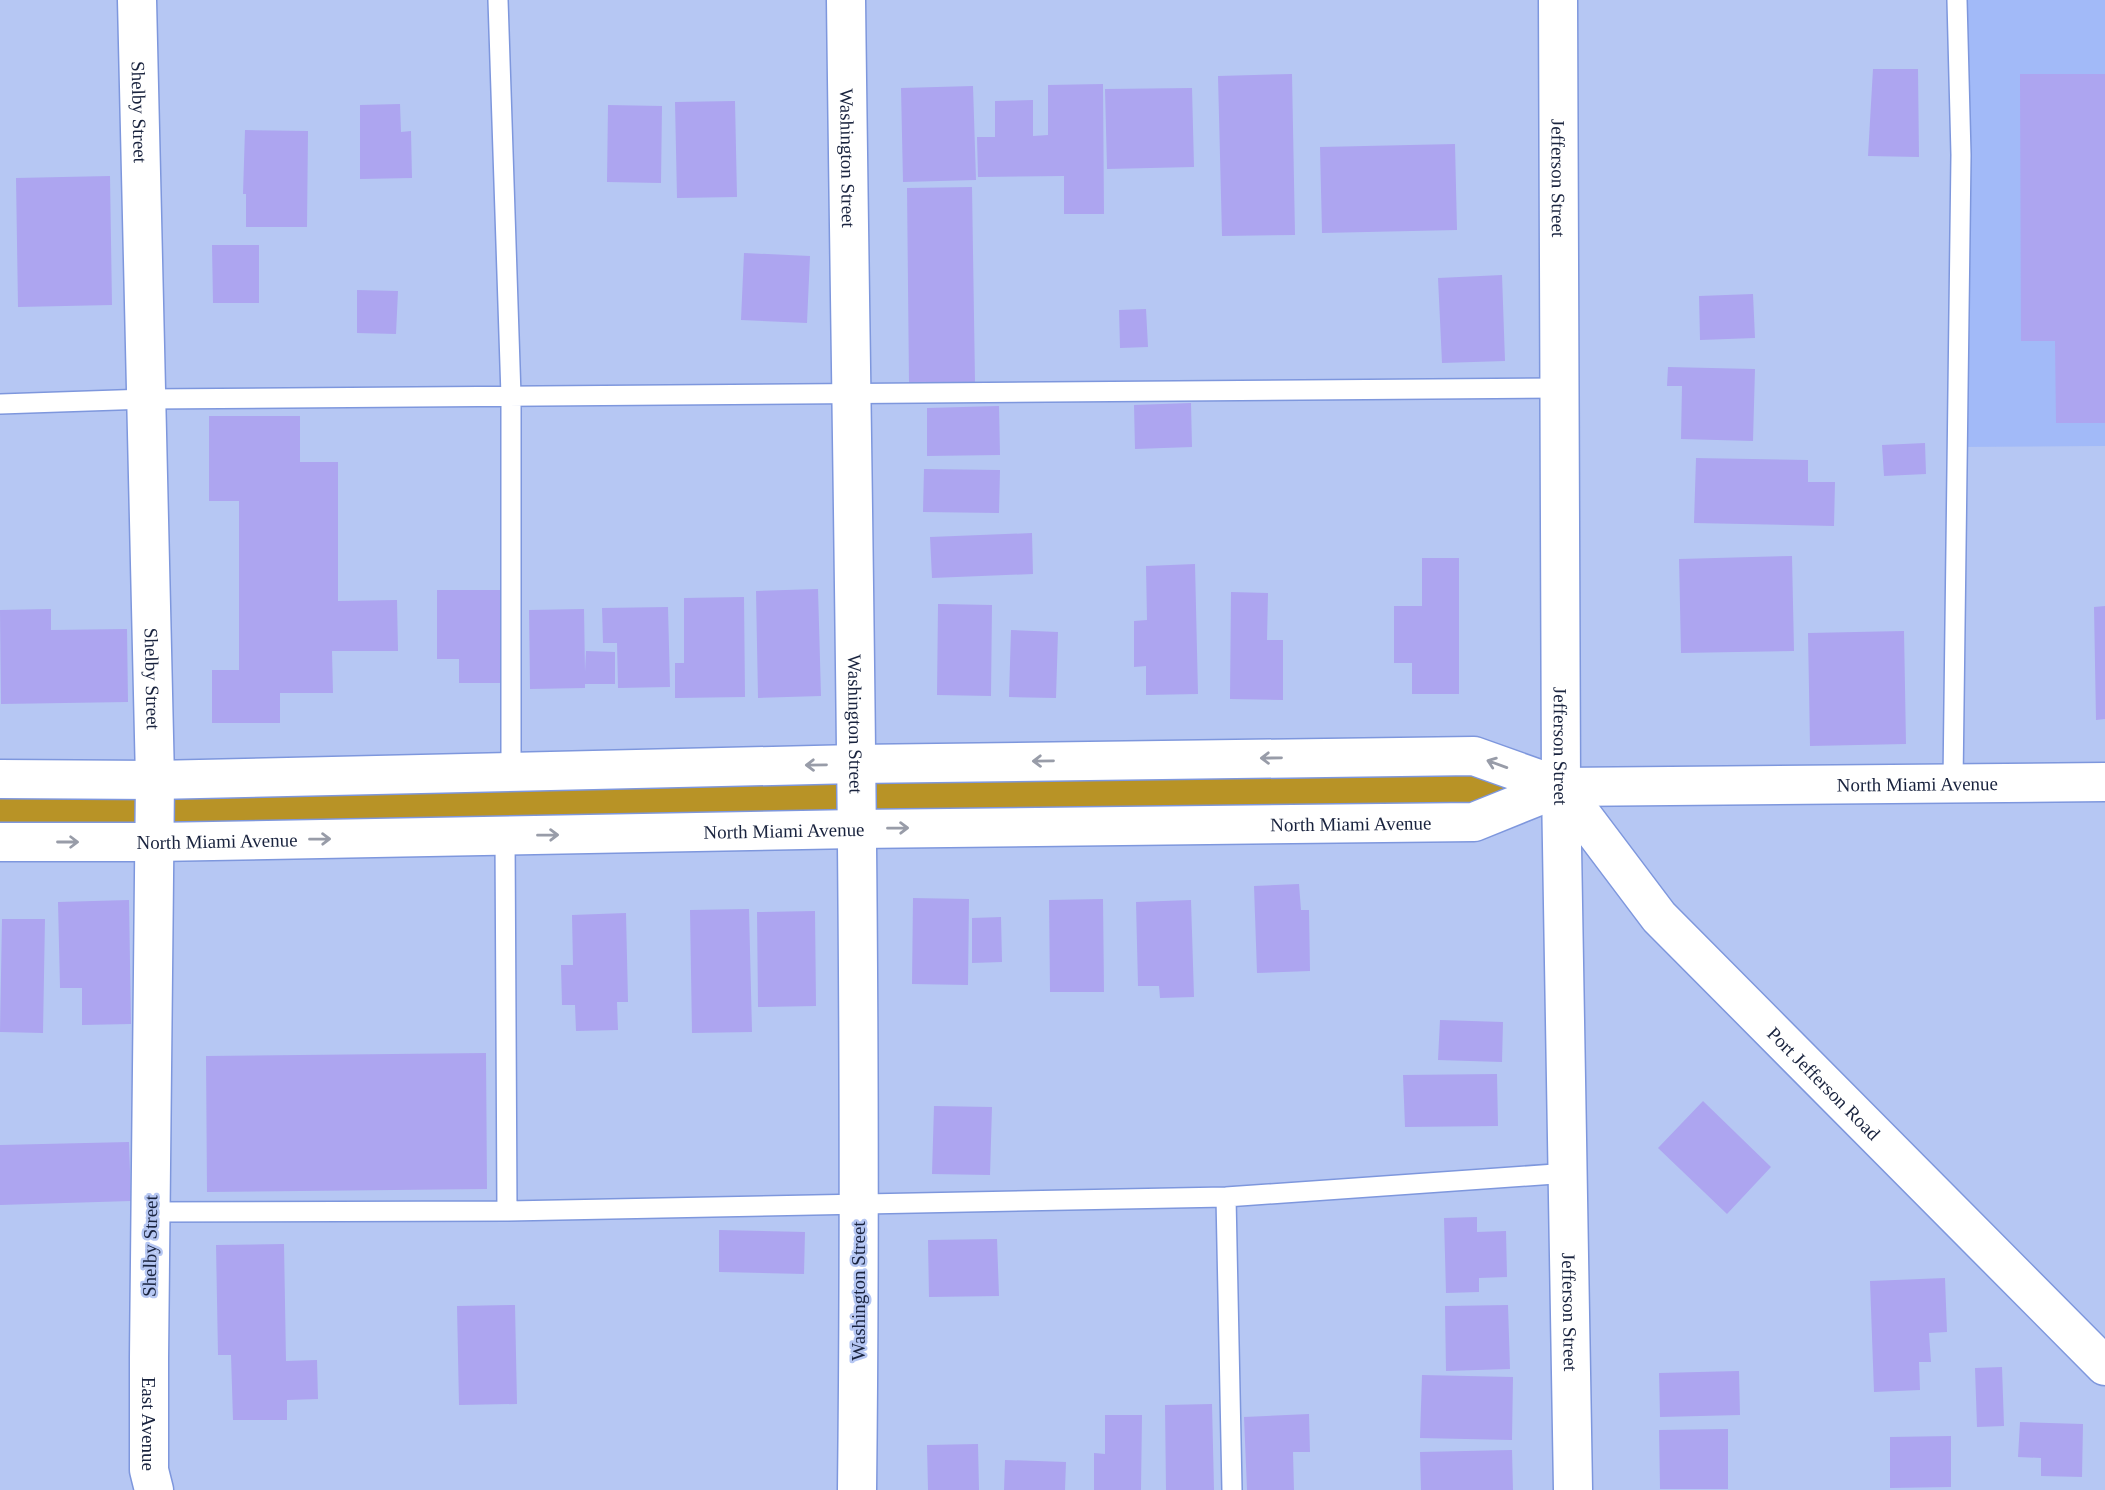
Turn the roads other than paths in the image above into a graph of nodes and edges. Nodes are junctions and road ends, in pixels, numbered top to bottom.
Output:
1 (137, 0) edge
2 (498, 0) edge
3 (846, 0) edge
4 (1558, 0) edge
5 (1957, 0) edge
6 (1561, 387) junction
7 (851, 394) junction
8 (511, 396) junction
9 (147, 399) junction
10 (0, 404) edge
11 (856, 764) junction
12 (511, 772) junction
13 (0, 779) edge
14 (155, 780) junction
15 (1953, 782) junction
16 (2105, 782) edge
17 (1561, 787) junction
18 (856, 829) junction
19 (505, 836) junction
20 (0, 842) edge
21 (155, 842) junction
22 (1569, 1173) junction
23 (1226, 1197) junction
24 (858, 1204) junction
25 (507, 1211) junction
26 (151, 1212) junction
27 (149, 1358) joint
28 (2105, 1366) edge
29 (154, 1490) edge
30 (857, 1490) edge
31 (1232, 1490) edge
32 (1573, 1490) edge

1 - 9 street, Shelby Street
2 - 8 lane
3 - 7 street, Washington Street
4 - 6 street, Jefferson Street
5 - 15 lane
6 - 7 lane
6 - 17 street, Jefferson Street
7 - 8 lane
7 - 11 street, Washington Street
8 - 9 lane
8 - 12 lane
9 - 10 lane
9 - 14 street, Shelby Street
11 -> 12 street, North Miami Avenue
17 -> 11 street, North Miami Avenue
11 - 18 street, Washington Street
12 - 14 street, North Miami Avenue
13 - 14 street, North Miami Avenue
14 - 21 street, Shelby Street
15 - 16 street, North Miami Avenue
15 - 17 street, North Miami Avenue
18 -> 17 street, North Miami Avenue
17 - 22 street, Jefferson Street
17 - 28 street, Port Jefferson Road
19 -> 18 street, North Miami Avenue
18 - 24 street, Washington Street
21 -> 19 street, North Miami Avenue
19 - 25 lane
20 -> 21 street, North Miami Avenue
21 - 26 street, Shelby Street
22 - 23 lane
22 - 32 street, Jefferson Street
23 - 24 lane
23 - 31 lane
24 - 25 lane
24 - 30 street, Washington Street
25 - 26 lane
26 - 27 street, Shelby Street
27 - 29 street, East Avenue

